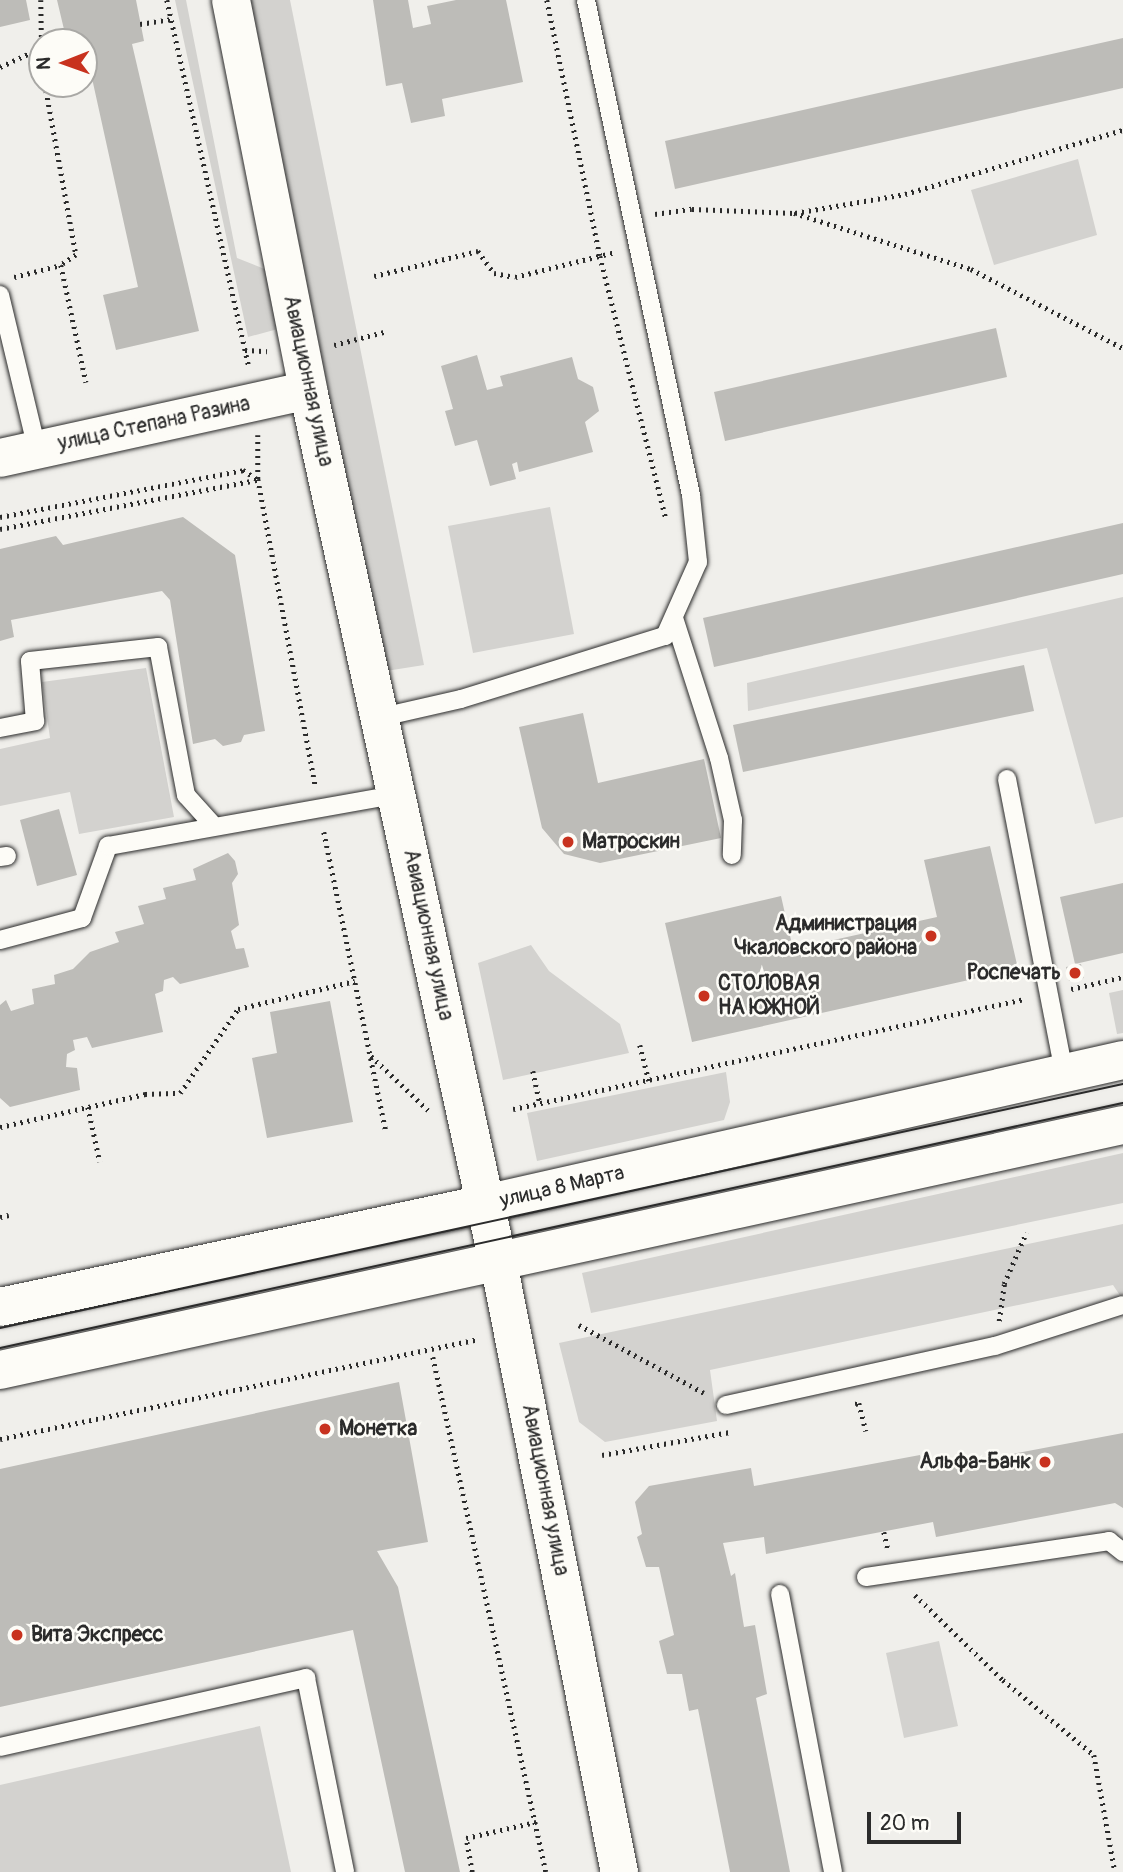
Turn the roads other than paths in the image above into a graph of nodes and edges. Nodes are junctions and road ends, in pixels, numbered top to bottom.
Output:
1 (231, 0) edge
2 (586, 0) edge
3 (0, 295) edge
4 (308, 390) junction
5 (37, 449) junction
6 (0, 458) edge
7 (674, 618) junction
8 (382, 717) junction
9 (0, 728) edge
10 (1007, 779) dead end
11 (399, 794) junction
12 (214, 826) junction
13 (732, 855) dead end
14 (0, 940) edge
15 (1123, 1060) edge
16 (1064, 1073) junction
17 (1123, 1125) edge
18 (485, 1204) junction
19 (498, 1262) junction
20 (1123, 1306) edge
21 (0, 1307) edge
22 (0, 1370) edge
23 (726, 1405) dead end
24 (1123, 1552) edge
25 (866, 1577) dead end
26 (780, 1594) dead end
27 (0, 1747) edge
28 (345, 1872) edge
29 (619, 1872) edge
30 (833, 1872) edge

1 - 4 main road, Авиационная улица
2 - 7 lane
3 - 5 lane
4 - 5 main road, улица Степана Разина
4 - 8 main road, Авиационная улица
5 - 6 main road, улица Степана Разина
7 - 8 lane
7 - 13 lane
8 - 11 main road, Авиационная улица
9 - 12 lane
10 - 16 lane
11 - 12 lane
11 - 18 main road, Авиационная улица
12 - 14 lane
15 - 16 main road, улица 8 Марта
16 - 18 main road, улица 8 Марта
17 - 19 main road
18 - 19 main road, Авиационная улица
18 - 21 main road, улица 8 Марта
19 - 22 main road
19 - 29 street, Авиационная улица
20 - 23 lane
24 - 25 lane
26 - 30 lane
27 - 28 lane

